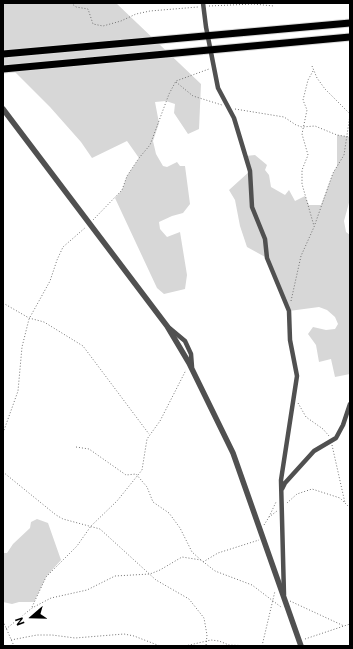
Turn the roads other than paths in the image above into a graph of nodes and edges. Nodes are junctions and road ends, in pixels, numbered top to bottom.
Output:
1 (203, 5) edge
2 (350, 23) edge
3 (208, 36) junction
4 (350, 38) edge
5 (210, 49) junction
6 (3, 54) edge
7 (3, 69) edge
8 (3, 109) edge
9 (350, 404) edge
10 (282, 490) junction
11 (284, 598) junction
12 (300, 645) edge

1 - 3 street
2 - 3 highway
3 - 5 street
3 - 6 highway
4 - 5 highway
5 - 7 highway
5 - 10 street
8 - 11 street
9 - 10 street
10 - 11 street
11 - 12 street

